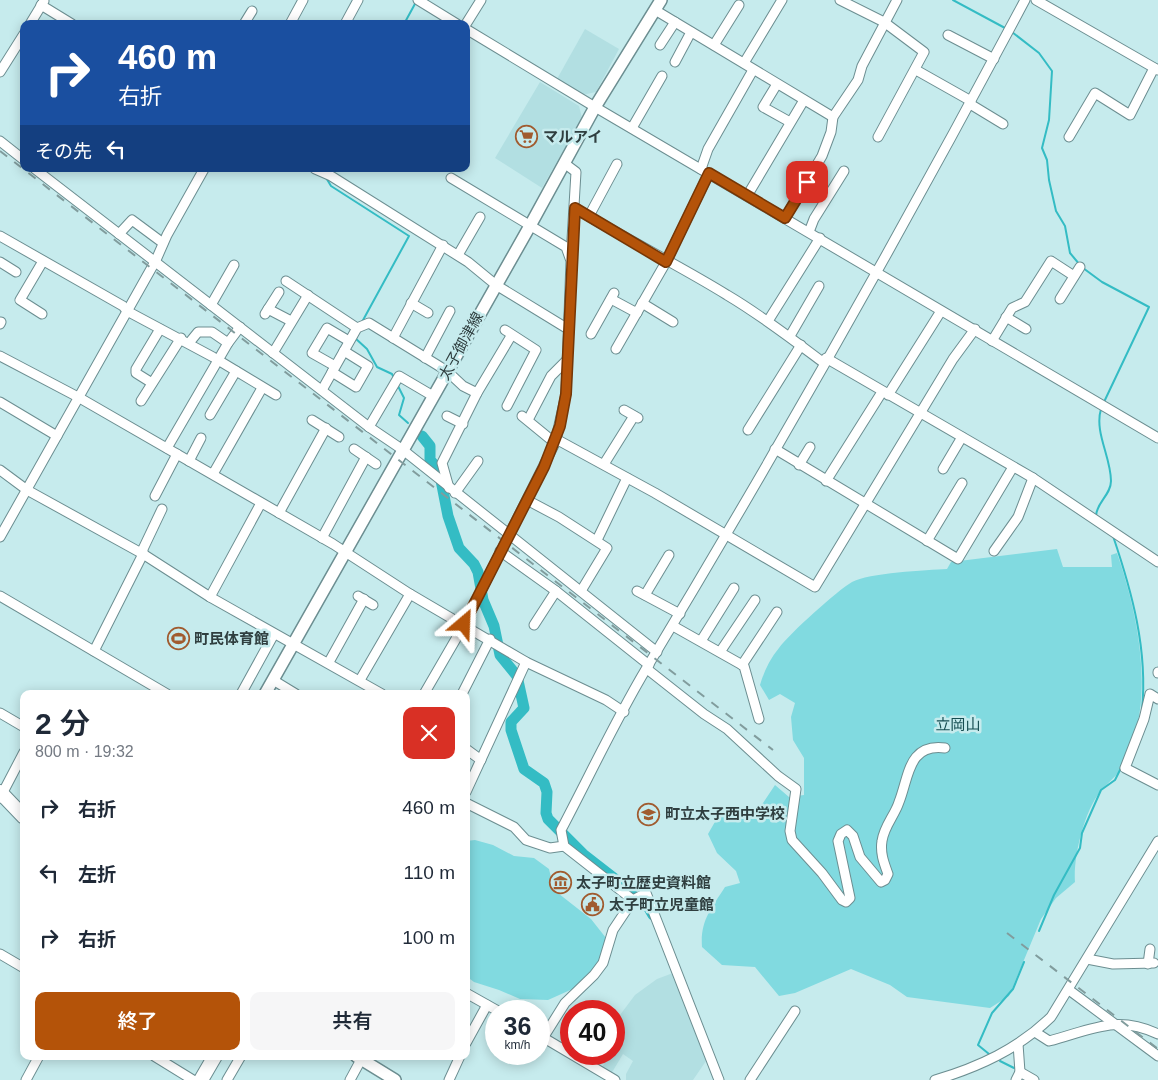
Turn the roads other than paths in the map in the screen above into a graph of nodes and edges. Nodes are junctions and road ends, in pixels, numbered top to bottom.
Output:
1 (303, 0) edge
2 (358, 0) edge
3 (418, 0) edge
4 (481, 0) edge
5 (782, 0) edge
6 (840, 0) edge
7 (897, 0) edge
8 (1025, 0) edge
9 (1036, 0) edge
10 (43, 2) edge
11 (658, 5) edge
12 (739, 5) dead end
13 (252, 11) dead end
14 (32, 20) edge
15 (67, 20) edge
16 (246, 20) edge
17 (292, 20) edge
18 (347, 20) edge
19 (450, 20) edge
20 (468, 20) edge
21 (675, 22) junction
22 (884, 22) junction
23 (470, 31) edge
24 (691, 32) junction
25 (948, 35) dead end
26 (20, 40) edge
27 (660, 45) dead end
28 (714, 45) junction
29 (994, 59) junction
30 (676, 62) dead end
31 (744, 63) junction
32 (1156, 69) edge
33 (753, 70) junction
34 (916, 70) junction
35 (0, 72) edge
36 (662, 76) dead end
37 (777, 84) junction
38 (804, 100) junction
39 (971, 103) junction
40 (595, 107) junction
41 (833, 117) junction
42 (790, 122) junction
43 (1003, 124) dead end
44 (632, 128) junction
45 (878, 137) dead end
46 (1069, 137) dead end
47 (0, 141) edge
48 (20, 157) edge
49 (564, 164) junction
50 (617, 164) dead end
51 (705, 171) junction
52 (844, 171) dead end
53 (39, 172) edge
54 (202, 172) edge
55 (322, 172) edge
56 (451, 178) dead end
57 (747, 196) junction
58 (575, 208) junction
59 (589, 216) junction
60 (480, 217) dead end
61 (785, 218) junction
62 (531, 224) junction
63 (809, 232) junction
64 (119, 234) junction
65 (0, 236) edge
66 (820, 238) junction
67 (163, 243) junction
68 (443, 246) junction
69 (458, 256) junction
70 (156, 260) junction
71 (43, 261) junction
72 (571, 261) junction
73 (0, 262) edge
74 (666, 262) junction
75 (234, 265) dead end
76 (1080, 267) dead end
77 (875, 271) junction
78 (16, 272) dead end
79 (1074, 276) junction
80 (286, 281) dead end
81 (496, 285) junction
82 (819, 286) dead end
83 (279, 292) dead end
84 (308, 296) junction
85 (1060, 299) dead end
86 (411, 303) junction
87 (642, 303) junction
88 (211, 305) junction
89 (426, 309) dead end
90 (127, 311) junction
91 (450, 311) dead end
92 (941, 311) junction
93 (637, 313) junction
94 (42, 314) dead end
95 (1006, 317) junction
96 (768, 321) junction
97 (291, 322) junction
98 (673, 322) dead end
99 (240, 327) junction
100 (160, 328) junction
101 (357, 328) junction
102 (568, 329) junction
103 (974, 329) junction
104 (1026, 329) dead end
105 (591, 334) dead end
106 (790, 336) junction
107 (392, 338) junction
108 (185, 341) junction
109 (349, 341) junction
110 (992, 341) junction
111 (228, 343) junction
112 (801, 345) junction
113 (616, 349) dead end
114 (344, 351) junction
115 (273, 353) junction
116 (0, 356) edge
117 (425, 358) junction
118 (218, 360) junction
119 (567, 360) junction
120 (825, 360) junction
121 (334, 369) junction
122 (236, 371) junction
123 (447, 371) junction
124 (152, 383) junction
125 (262, 388) junction
126 (322, 390) junction
127 (477, 393) junction
128 (885, 393) junction
129 (276, 395) dead end
130 (433, 396) junction
131 (78, 397) junction
132 (140, 401) dead end
133 (0, 402) edge
134 (507, 406) dead end
135 (624, 410) dead end
136 (921, 413) junction
137 (210, 415) dead end
138 (447, 416) dead end
139 (312, 420) dead end
140 (462, 424) junction
141 (369, 427) junction
142 (326, 428) junction
143 (748, 430) dead end
144 (57, 436) junction
145 (339, 437) dead end
146 (962, 437) junction
147 (201, 438) dead end
148 (1158, 438) edge
149 (555, 441) junction
150 (810, 447) dead end
151 (167, 448) junction
152 (354, 449) dead end
153 (775, 449) junction
154 (403, 450) junction
155 (177, 454) junction
156 (366, 457) junction
157 (189, 461) junction
158 (478, 461) dead end
159 (376, 464) dead end
160 (604, 464) junction
161 (799, 465) junction
162 (1013, 467) junction
163 (943, 469) dead end
164 (0, 470) edge
165 (212, 474) junction
166 (627, 478) junction
167 (1033, 478) junction
168 (826, 481) junction
169 (962, 483) dead end
170 (27, 490) junction
171 (452, 491) junction
172 (155, 496) dead end
173 (527, 500) junction
174 (262, 503) junction
175 (866, 504) junction
176 (162, 509) dead end
177 (279, 513) junction
178 (509, 534) junction
179 (725, 536) junction
180 (0, 537) edge
181 (322, 538) junction
182 (597, 540) junction
183 (927, 541) junction
184 (500, 551) junction
185 (994, 551) dead end
186 (346, 552) junction
187 (144, 554) junction
188 (669, 555) dead end
189 (1158, 562) edge
190 (734, 588) dead end
191 (556, 591) junction
192 (581, 591) junction
193 (410, 594) junction
194 (0, 596) edge
195 (210, 597) junction
196 (754, 604) dead end
197 (373, 605) dead end
198 (777, 612) dead end
199 (680, 614) junction
200 (464, 624) junction
201 (534, 625) dead end
202 (673, 626) junction
203 (274, 634) junction
204 (490, 640) junction
205 (701, 641) junction
206 (293, 644) junction
207 (94, 651) junction
208 (657, 652) junction
209 (720, 652) junction
210 (329, 662) junction
211 (526, 662) junction
212 (742, 665) junction
213 (648, 667) junction
214 (273, 680) junction
215 (360, 680) junction
216 (160, 690) edge
217 (243, 690) edge
218 (267, 690) edge
219 (289, 690) edge
220 (376, 690) edge
221 (426, 690) edge
222 (464, 690) edge
223 (1158, 699) edge
224 (624, 712) junction
225 (0, 713) edge
226 (759, 719) dead end
227 (20, 725) edge
228 (945, 748) dead end
229 (470, 753) edge
230 (20, 759) edge
231 (481, 760) junction
232 (470, 783) edge
233 (1158, 785) edge
234 (1, 795) edge
235 (470, 805) edge
236 (20, 813) edge
237 (1158, 841) edge
238 (564, 846) junction
239 (633, 900) junction
240 (1150, 949) dead end
241 (0, 954) edge
242 (1086, 959) junction
243 (20, 966) edge
244 (1069, 990) junction
245 (470, 995) edge
246 (485, 1004) edge
247 (485, 1009) edge
248 (795, 1011) dead end
249 (1115, 1023) junction
250 (550, 1024) edge
251 (1036, 1032) junction
252 (1158, 1034) edge
253 (470, 1036) edge
254 (550, 1042) edge
255 (1018, 1044) junction
256 (1158, 1056) edge
257 (37, 1060) edge
258 (160, 1060) edge
259 (213, 1060) edge
260 (239, 1060) edge
261 (359, 1060) edge
262 (365, 1060) edge
263 (458, 1060) edge
264 (1018, 1076) edge
265 (26, 1080) edge
266 (193, 1080) edge
267 (201, 1080) edge
268 (227, 1080) edge
269 (350, 1080) edge
270 (395, 1080) edge
271 (448, 1080) edge
272 (615, 1080) edge
273 (719, 1080) edge
274 (750, 1080) edge
275 (935, 1080) edge
276 (1034, 1080) edge

1 - 17 street
2 - 18 street
3 - 19 street
4 - 20 street
5 - 31 street
6 - 22 street
7 - 22 street
8 - 29 street
9 - 32 street
10 - 14 street
10 - 15 street
11 - 21 street
11 - 40 main road, 太子御津線
12 - 28 street
13 - 16 street
21 - 24 street
21 - 27 street
22 - 34 street
22 - 41 street
23 - 40 street
24 - 28 street
24 - 30 street
25 - 29 street
26 - 35 street
28 - 31 street
29 - 39 street
31 - 33 street
32 - 46 street
33 - 37 street
33 - 51 street
34 - 39 street
34 - 45 street
36 - 44 street
37 - 38 street
37 - 42 street
38 - 41 street
38 - 42 street
39 - 43 street
39 - 77 street
40 - 44 street
40 - 49 main road, 太子御津線
41 - 61 street
42 - 57 street
44 - 51 street
47 - 48 street
49 - 58 street
49 - 62 main road, 太子御津線
50 - 59 street
51 - 57 street
51 - 74 street
52 - 63 street
53 - 64 street
54 - 67 street
55 - 68 street
56 - 62 street
57 - 61 street
58 - 59 street
58 - 72 street
59 - 74 street
60 - 69 street
61 - 63 street
62 - 72 street
62 - 81 main road, 太子御津線
63 - 66 street
64 - 67 street
64 - 70 street
65 - 71 street
66 - 77 street
66 - 96 street
67 - 70 street
68 - 69 street
68 - 86 street
69 - 81 street
70 - 88 street
70 - 90 street
71 - 90 street
71 - 94 street
72 - 102 street
73 - 78 street
74 - 87 street
74 - 96 street
75 - 88 street
76 - 79 street
77 - 92 street
77 - 120 street
79 - 85 street
79 - 95 street
80 - 84 street
81 - 102 street
81 - 123 main road, 太子御津線
82 - 106 street
83 - 97 street
84 - 97 street
84 - 101 street
86 - 89 street
86 - 107 street
87 - 93 street
87 - 98 street
88 - 99 street
90 - 100 street
90 - 131 street
91 - 117 street
92 - 103 street
92 - 128 street
93 - 105 street
93 - 113 street
95 - 104 street
95 - 110 street
96 - 106 street
97 - 115 street
99 - 111 street
99 - 115 street
100 - 108 street
100 - 124 street
101 - 107 street
101 - 109 street
102 - 119 street
103 - 110 street
103 - 136 street
106 - 112 street
107 - 117 street
108 - 111 street
108 - 118 street
108 - 124 street
109 - 114 street
109 - 121 street
110 - 148 street
111 - 118 street
112 - 120 street
112 - 143 street
114 - 121 street
114 - 121 street
115 - 126 street
116 - 131 street
117 - 123 street
118 - 122 street
118 - 151 street
119 - 149 street
119 - 149 street
120 - 128 street
120 - 153 street
121 - 126 street
122 - 125 street
122 - 137 street
123 - 127 street
123 - 130 main road, 太子御津線
124 - 132 street
125 - 129 street
125 - 165 street
126 - 141 street
127 - 134 street
127 - 140 street
128 - 136 street
128 - 168 street
130 - 141 street
130 - 154 main road, 太子御津線
131 - 144 street
131 - 151 street
133 - 144 street
135 - 160 street
136 - 146 street
136 - 175 street
138 - 140 street
139 - 142 street
140 - 171 street
141 - 154 street
142 - 145 street
142 - 177 street
144 - 170 street
146 - 162 street
146 - 163 street
147 - 157 street
149 - 160 street
149 - 173 street
150 - 161 street
151 - 155 street
152 - 156 street
153 - 161 street
153 - 179 street
154 - 171 street
154 - 186 main road, 太子御津線
155 - 157 street
155 - 172 street
156 - 159 street
156 - 181 street
157 - 165 street
158 - 171 street
160 - 166 street
161 - 168 street
162 - 167 street
162 - 183 street
164 - 170 street
165 - 174 street
166 - 179 street
166 - 182 street
167 - 185 street
167 - 189 street
168 - 175 street
169 - 183 street
170 - 180 street
170 - 187 street
171 - 178 street
173 - 178 street
173 - 182 street
174 - 177 street
174 - 195 street
175 - 179 street
175 - 183 street
176 - 187 street
177 - 181 street
178 - 184 street
178 - 192 street
179 - 199 street
181 - 186 street
182 - 192 street
184 - 191 street
184 - 200 street
186 - 193 street
186 - 206 main road, 太子御津線
187 - 195 street
187 - 207 street
188 - 199 street
190 - 205 street
191 - 201 street
191 - 213 street
192 - 208 street
193 - 200 street
193 - 215 street
194 - 207 street
195 - 203 street
196 - 209 street
197 - 210 street
198 - 212 street
199 - 202 street
200 - 204 street
200 - 221 street
202 - 205 street
202 - 208 street
203 - 206 street
203 - 217 street
204 - 211 street
204 - 222 street
205 - 209 street
206 - 210 street
206 - 214 main road, 太子御津線
207 - 216 street
208 - 213 street
209 - 212 street
210 - 215 street
211 - 224 street
211 - 231 street
212 - 226 street
213 - 224 street
213 - 228 street
214 - 218 main road, 太子御津線
214 - 219 street
215 - 220 street
223 - 233 street
224 - 238 street
225 - 227 street
229 - 231 street
230 - 234 street
231 - 232 street
234 - 236 highway
235 - 238 street
237 - 242 street
238 - 239 street
239 - 250 street
239 - 273 street
240 - 242 street
241 - 243 street
242 - 244 street
244 - 249 street
244 - 251 street
245 - 246 street
247 - 253 street
248 - 274 street
249 - 251 street
249 - 252 street
249 - 256 street
251 - 255 street
254 - 272 street
255 - 264 street
255 - 275 street
257 - 265 street
258 - 266 street
259 - 267 highway
260 - 268 street
261 - 269 street
262 - 270 main road
263 - 271 street
264 - 276 street

